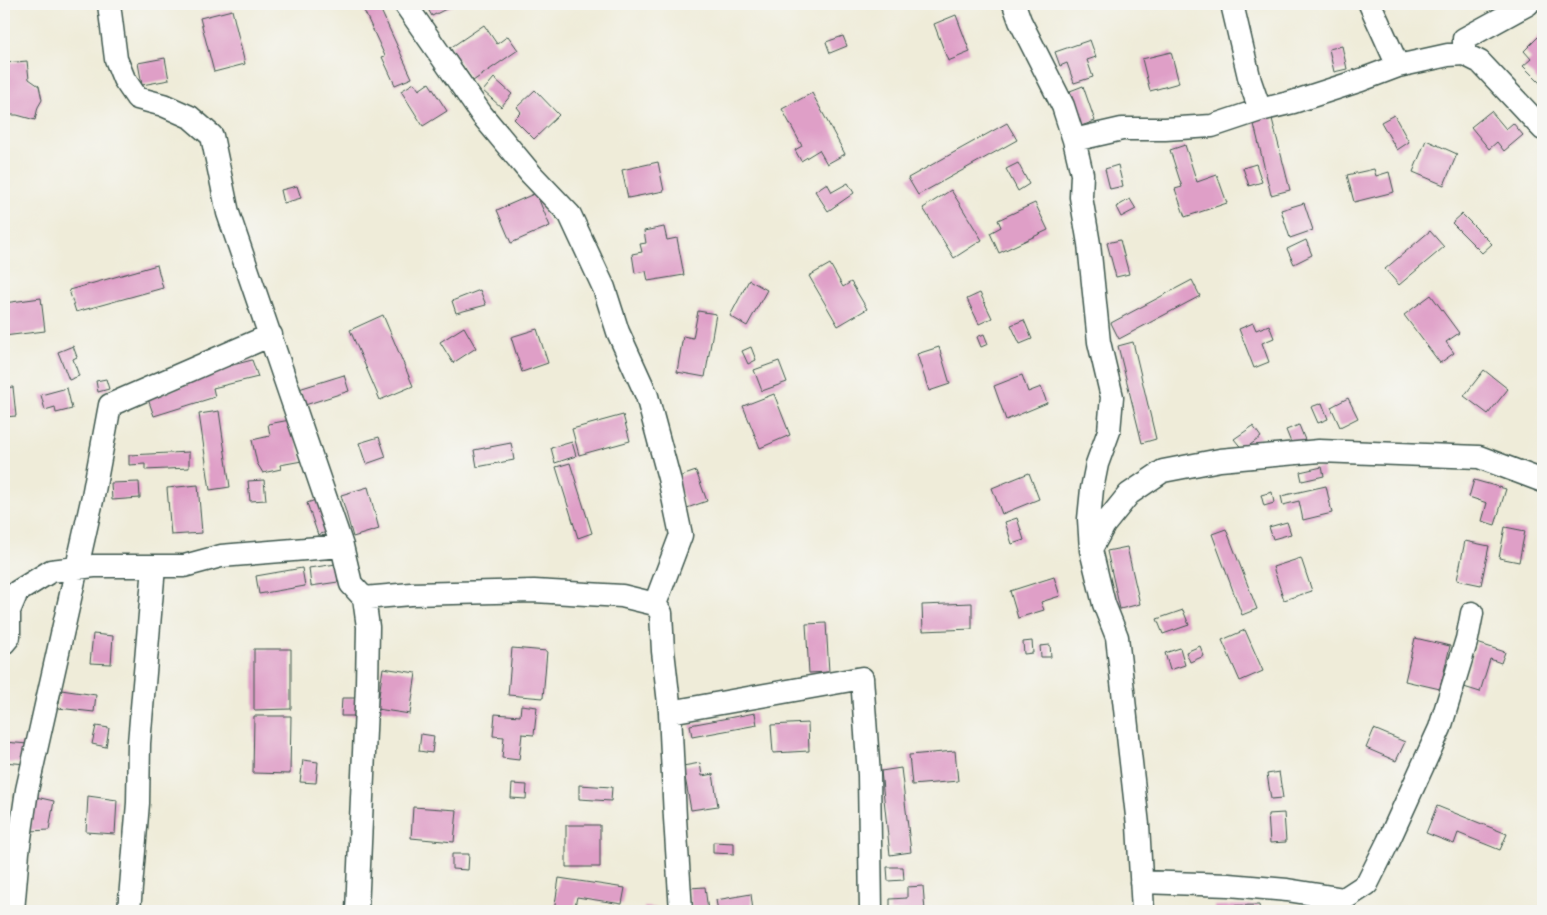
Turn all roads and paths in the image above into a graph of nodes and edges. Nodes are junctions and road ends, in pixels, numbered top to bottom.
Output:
1 (109, 4) edge
2 (405, 4) edge
3 (1014, 4) edge
4 (1232, 4) edge
5 (1370, 4) edge
6 (1528, 4) edge
7 (1464, 54) junction
8 (1398, 66) junction
9 (1260, 110) junction
10 (1543, 129) edge
11 (1074, 140) junction
12 (271, 335) junction
13 (1543, 481) edge
14 (342, 546) junction
15 (1091, 550) junction
16 (154, 567) junction
17 (77, 568) junction
18 (364, 598) junction
19 (655, 604) junction
20 (1472, 612) dead end
21 (4, 643) edge
22 (670, 712) junction
23 (1141, 882) junction
24 (13, 911) edge
25 (129, 911) edge
26 (357, 911) edge
27 (681, 911) edge
28 (871, 911) edge
29 (1143, 911) edge

1 - 12 street
2 - 19 street
3 - 11 street
4 - 9 street
5 - 8 street
6 - 7 street
7 - 8 street
7 - 10 street
8 - 9 street
9 - 11 street
11 - 15 street
12 - 14 street
12 - 17 street
13 - 15 street
14 - 16 street
14 - 18 street
15 - 23 street
16 - 17 street
16 - 25 street
17 - 21 street
17 - 24 street
18 - 19 street
18 - 26 street
19 - 22 street
20 - 23 street
22 - 27 street
22 - 28 street
23 - 29 street

